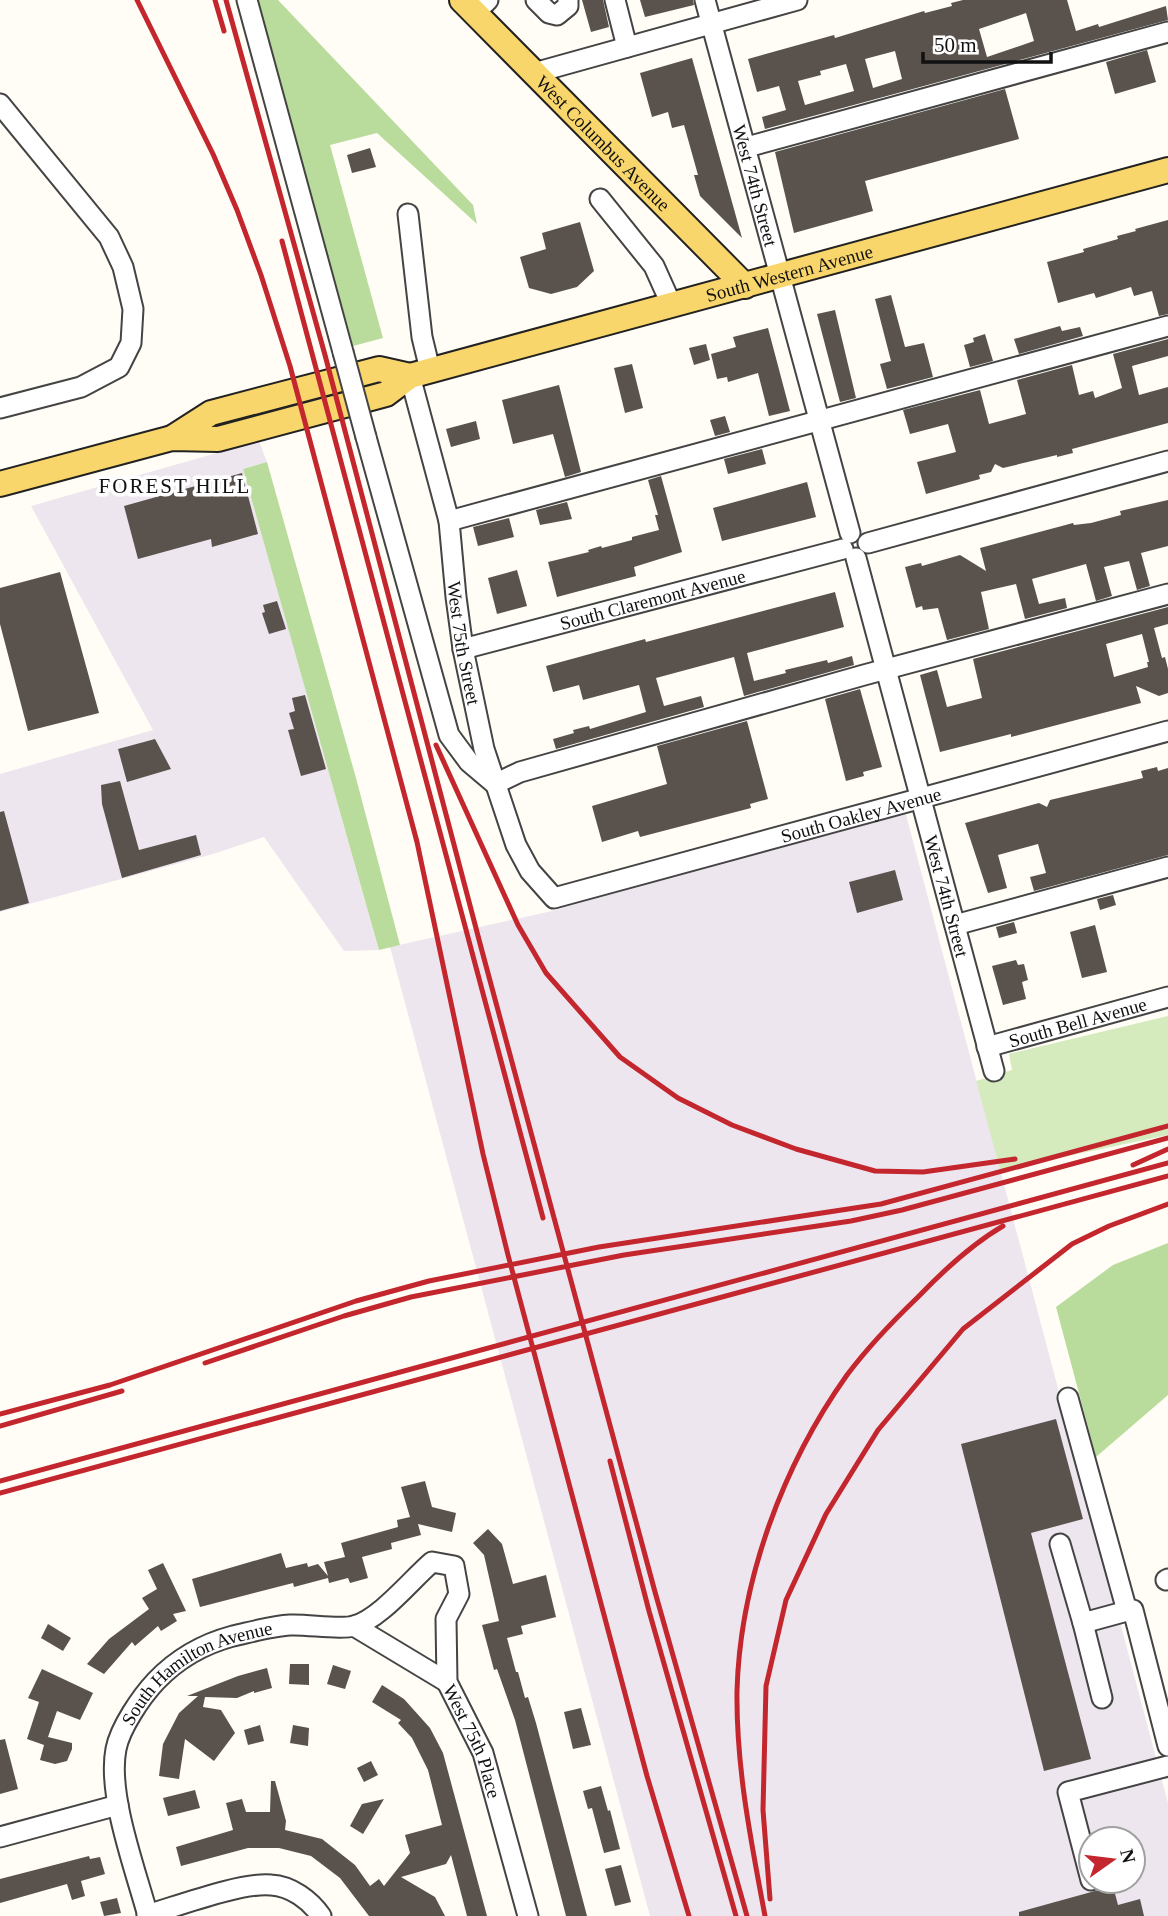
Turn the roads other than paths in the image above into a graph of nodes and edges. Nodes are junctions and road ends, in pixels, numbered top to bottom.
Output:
1 (247, 0) edge
2 (536, 0) edge
3 (568, 0) edge
4 (615, 0) edge
5 (705, 0) edge
6 (797, 0) edge
7 (475, 4) edge
8 (712, 23) junction
9 (1168, 32) edge
10 (627, 47) junction
11 (534, 73) junction
12 (0, 104) edge
13 (747, 147) junction
14 (1168, 170) edge
15 (600, 199) dead end
16 (408, 214) dead end
17 (781, 276) junction
18 (745, 286) junction
19 (672, 306) junction
20 (1168, 326) edge
21 (420, 373) junction
22 (0, 408) edge
23 (819, 420) junction
24 (1168, 461) edge
25 (0, 484) edge
26 (449, 521) junction
27 (854, 546) junction
28 (1168, 594) edge
29 (463, 649) junction
30 (886, 669) junction
31 (1168, 731) edge
32 (495, 784) junction
33 (921, 798) junction
34 (1168, 867) edge
35 (554, 898) joint
36 (955, 925) junction
37 (1168, 998) edge
38 (987, 1047) junction
39 (994, 1071) dead end
40 (1068, 1398) dead end
41 (1060, 1544) dead end
42 (1133, 1610) dead end
43 (1083, 1623) junction
44 (354, 1626) junction
45 (447, 1682) junction
46 (1102, 1698) dead end
47 (1168, 1746) edge
48 (1168, 1766) edge
49 (118, 1805) junction
50 (1077, 1827) edge
51 (0, 1837) edge
52 (148, 1915) edge
53 (321, 1916) edge
54 (528, 1916) edge

1 - 32 street, bridge
2 - 3 street
4 - 10 street
5 - 8 street, West 74th Street
6 - 8 street
7 - 11 main road, West Columbus Avenue
8 - 10 street
8 - 13 street, West 74th Street
9 - 13 street
10 - 11 street
11 - 18 main road, West Columbus Avenue
12 - 22 street
13 - 17 street, West 74th Street
14 - 17 main road, South Western Avenue
15 - 19 street
16 - 21 street, West 75th Street
17 - 18 main road, South Western Avenue
17 - 23 street, West 74th Street
18 - 19 main road, South Western Avenue
19 - 21 main road, South Western Avenue
20 - 23 street
21 - 25 main road, South Western Avenue
21 - 26 street, West 75th Street
23 - 26 street
23 - 27 street, West 74th Street
24 - 27 street, South Claremont Avenue
26 - 29 street, West 75th Street
27 - 29 street, South Claremont Avenue
27 - 30 street, West 74th Street
28 - 30 street
29 - 32 street, West 75th Street
30 - 32 street
30 - 33 street, West 74th Street
31 - 33 street, South Oakley Avenue
32 - 35 street, West 75th Street
33 - 35 street, South Oakley Avenue
33 - 36 street, West 74th Street
34 - 36 street
36 - 38 street, West 74th Street
37 - 38 street, South Bell Avenue
38 - 39 street, West 74th Street
40 - 43 street
41 - 43 street
42 - 47 street
43 - 46 street
44 - 45 street
44 - 45 street, West 75th Place
44 - 49 street, South Hamilton Avenue
45 - 54 street, West 75th Place
48 - 50 street
49 - 51 street
49 - 52 street, South Hamilton Avenue
52 - 53 street

